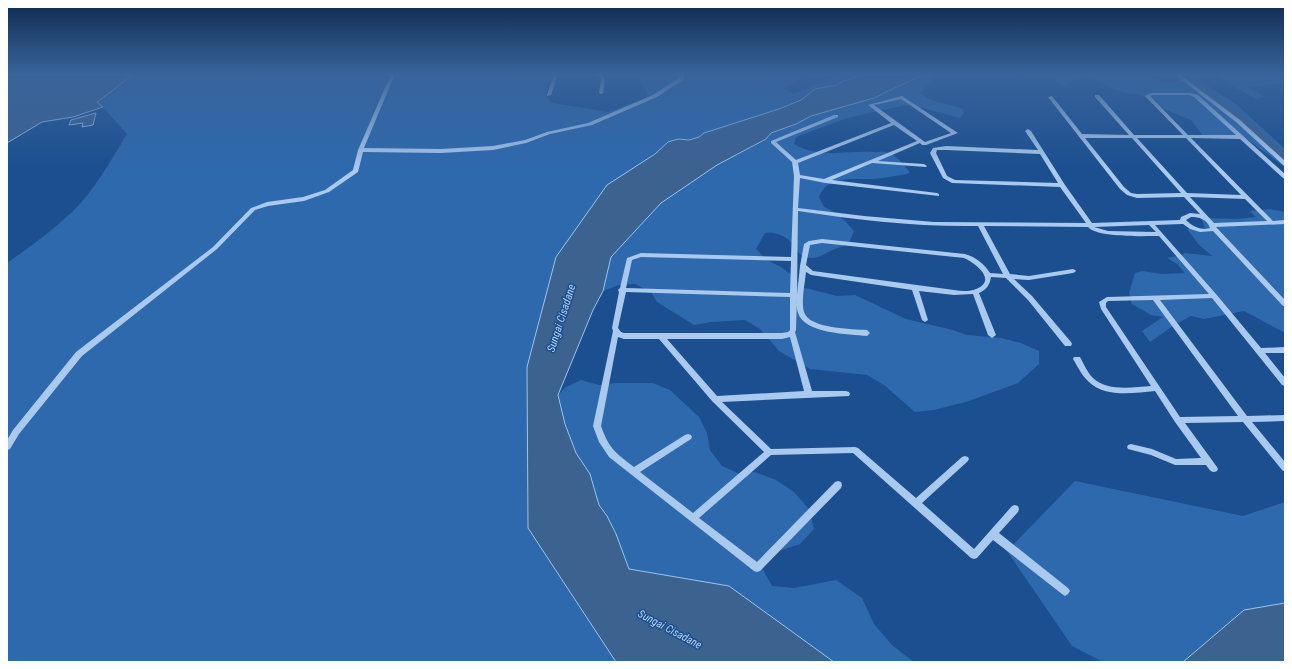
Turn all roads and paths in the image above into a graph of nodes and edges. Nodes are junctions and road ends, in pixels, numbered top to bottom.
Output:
1 (380, 105) edge
2 (633, 105) edge
3 (870, 105) edge
4 (914, 105) edge
5 (1056, 105) edge
6 (1105, 105) edge
7 (1156, 105) edge
8 (1205, 105) edge
9 (1217, 105) edge
10 (836, 116) dead end
11 (895, 123) junction
12 (1028, 131) dead end
13 (1080, 136) junction
14 (1188, 136) junction
15 (1134, 137) junction
16 (1241, 137) junction
17 (921, 141) junction
18 (361, 150) junction
19 (1041, 152) junction
20 (795, 162) junction
21 (871, 162) junction
22 (1285, 164) edge
23 (924, 166) dead end
24 (797, 176) junction
25 (1285, 177) edge
26 (825, 181) junction
27 (1062, 185) junction
28 (937, 195) dead end
29 (1185, 195) junction
30 (1247, 197) junction
31 (796, 209) junction
32 (1206, 218) junction
33 (1184, 222) junction
34 (1271, 222) junction
35 (1285, 222) edge
36 (1150, 223) junction
37 (980, 224) junction
38 (1090, 224) junction
39 (1213, 226) junction
40 (1161, 234) junction
41 (795, 259) junction
42 (803, 266) junction
43 (1073, 271) dead end
44 (988, 275) junction
45 (1008, 277) junction
46 (915, 287) junction
47 (621, 290) junction
48 (975, 292) junction
49 (794, 295) junction
50 (1214, 296) junction
51 (1156, 298) junction
52 (1285, 304) edge
53 (925, 320) dead end
54 (616, 331) junction
55 (792, 332) junction
56 (868, 333) dead end
57 (992, 335) dead end
58 (661, 336) junction
59 (1068, 344) dead end
60 (1285, 350) edge
61 (1258, 351) junction
62 (1077, 359) dead end
63 (1285, 383) edge
64 (1157, 388) junction
65 (809, 394) junction
66 (846, 394) dead end
67 (715, 399) junction
68 (1285, 418) edge
69 (1245, 419) junction
70 (1178, 420) junction
71 (688, 437) dead end
72 (7, 447) edge
73 (1131, 447) dead end
74 (769, 452) junction
75 (966, 459) dead end
76 (1208, 461) junction
77 (1214, 468) dead end
78 (1285, 468) edge
79 (634, 472) junction
80 (838, 485) dead end
81 (916, 503) junction
82 (1015, 509) dead end
83 (693, 518) junction
84 (993, 534) junction
85 (1065, 591) dead end

1 - 18 street
2 - 18 street
3 - 11 street
4 - 17 street
5 - 13 street
6 - 15 street
7 - 14 street
8 - 16 street
9 - 22 street
10 - 20 street
11 - 17 street
11 - 20 street
12 - 19 street
13 - 15 street
13 - 29 street
14 - 15 street
14 - 16 street
14 - 30 street
15 - 29 street
16 - 25 street
17 - 21 street
18 - 72 street
19 - 27 street
19 - 27 street
20 - 24 street
21 - 23 street
21 - 26 street
24 - 26 street
24 - 31 street
26 - 28 street
27 - 38 street
29 - 30 street
29 - 32 street
30 - 34 street
31 - 37 street
31 - 41 street
32 - 33 street
32 - 39 street
33 - 36 street
33 - 39 street
34 - 35 street
34 - 39 street
36 - 38 street
36 - 40 street
37 - 38 street
37 - 45 street
38 - 40 street
39 - 52 street
40 - 50 street
41 - 47 street
41 - 49 street
42 - 44 street
42 - 46 street
42 - 56 street
43 - 45 street
44 - 45 street
44 - 48 street
45 - 59 street
46 - 48 street
46 - 53 street
47 - 49 street
47 - 54 street
48 - 57 street
49 - 55 street
50 - 51 street
50 - 61 street
51 - 64 street
51 - 69 street
54 - 58 street
54 - 79 street
55 - 58 street
55 - 65 street
58 - 67 street
60 - 61 street
61 - 63 street
62 - 64 street
64 - 70 street
65 - 66 street
65 - 67 street
67 - 74 street
68 - 69 street
69 - 70 street
69 - 78 street
70 - 76 street
71 - 79 street
73 - 76 street
74 - 81 street
74 - 83 street
75 - 81 street
76 - 77 street
79 - 83 street
80 - 83 street
81 - 84 street
82 - 84 street
84 - 85 street

